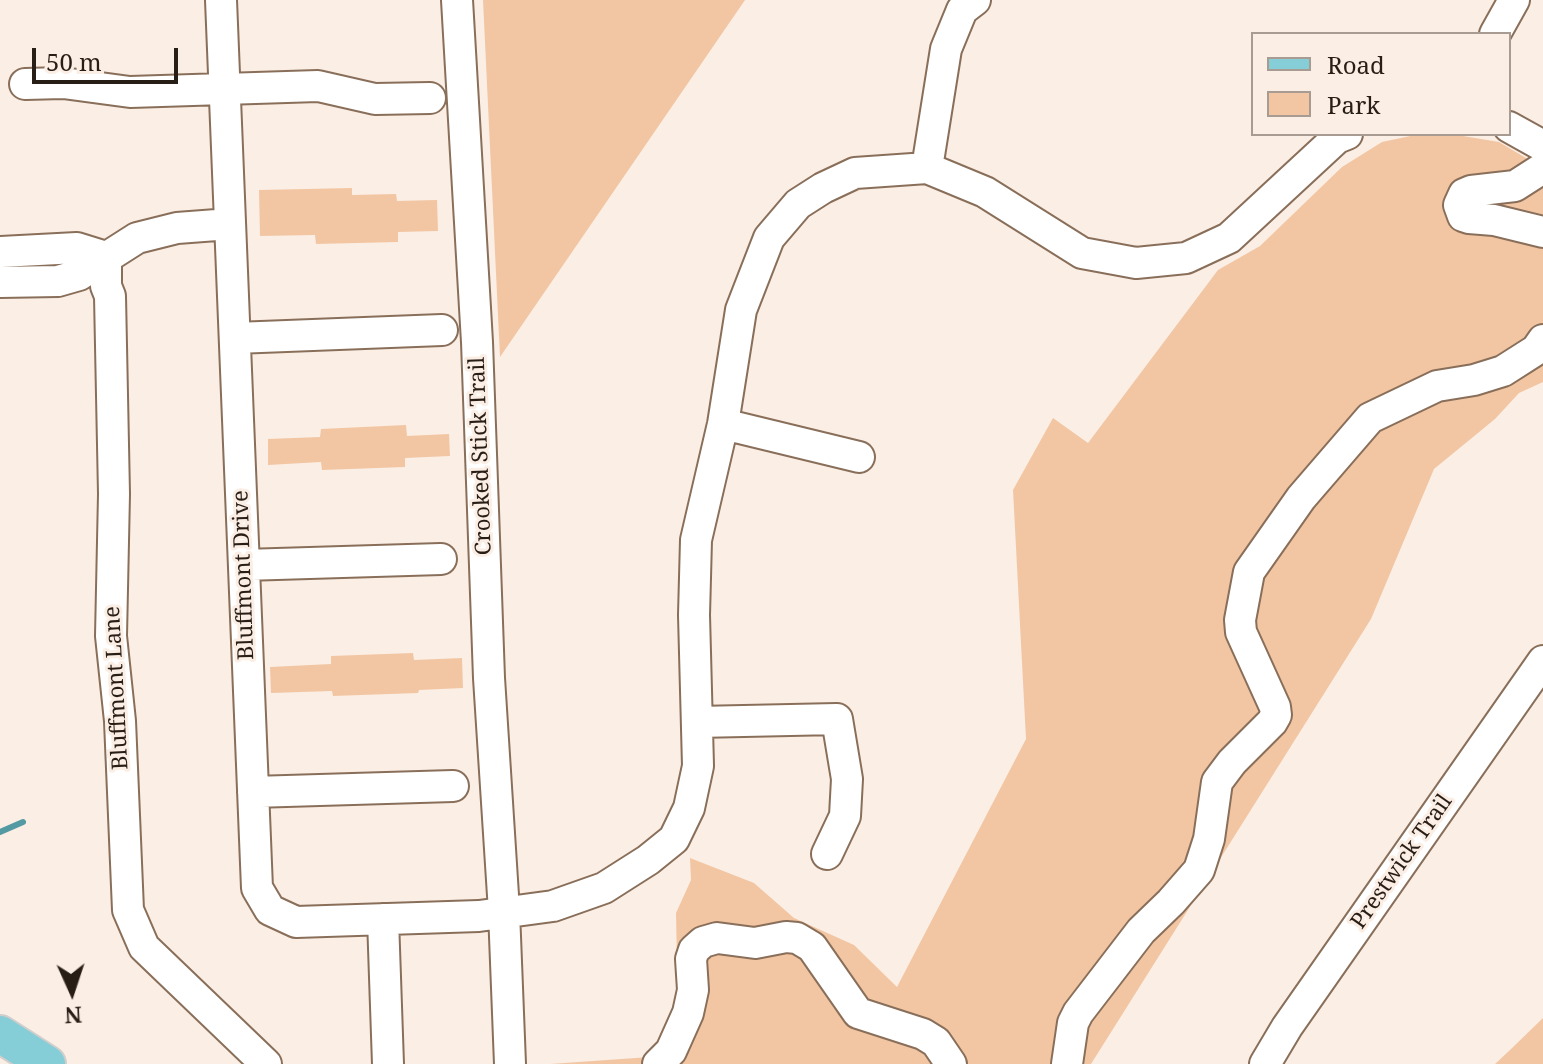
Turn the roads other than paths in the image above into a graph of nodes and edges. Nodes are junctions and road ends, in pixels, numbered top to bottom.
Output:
1 (221, 0) edge
2 (457, 0) edge
3 (975, 0) edge
4 (1514, 0) edge
5 (1496, 32) edge
6 (25, 84) dead end
7 (225, 89) junction
8 (430, 98) dead end
9 (1511, 128) edge
10 (1342, 136) edge
11 (1543, 146) edge
12 (927, 168) junction
13 (1543, 168) edge
14 (230, 224) junction
15 (1543, 232) edge
16 (0, 252) edge
17 (106, 257) junction
18 (0, 282) edge
19 (442, 330) dead end
20 (235, 338) junction
21 (1543, 340) edge
22 (723, 424) junction
23 (859, 457) dead end
24 (441, 559) dead end
25 (244, 565) junction
26 (1543, 661) edge
27 (697, 722) junction
28 (453, 786) dead end
29 (253, 792) junction
30 (827, 854) dead end
31 (504, 911) junction
32 (383, 919) junction
33 (0, 1034) edge
34 (47, 1064) edge
35 (266, 1064) edge
36 (388, 1064) edge
37 (510, 1064) edge
38 (658, 1064) edge
39 (951, 1064) edge
40 (1067, 1064) edge
41 (1265, 1064) edge

1 - 7 street, Bluffmont Drive
2 - 31 street, Crooked Stick Trail
3 - 12 street
4 - 5 street
6 - 7 street
7 - 8 street
7 - 14 street, Bluffmont Drive
9 - 11 street
10 - 12 street
12 - 22 street
13 - 15 street
14 - 17 street
14 - 20 street, Bluffmont Drive
16 - 17 street
17 - 18 street
17 - 35 street, Bluffmont Lane
19 - 20 street
20 - 25 street, Bluffmont Drive
21 - 40 street
22 - 23 street
22 - 27 street
24 - 25 street
25 - 29 street, Bluffmont Drive
26 - 41 street, Prestwick Trail
27 - 30 street
27 - 31 street
28 - 29 street
29 - 32 street, Bluffmont Drive
31 - 32 street, Bluffmont Drive
31 - 37 street, Crooked Stick Trail
32 - 36 street
33 - 34 main road
38 - 39 street

